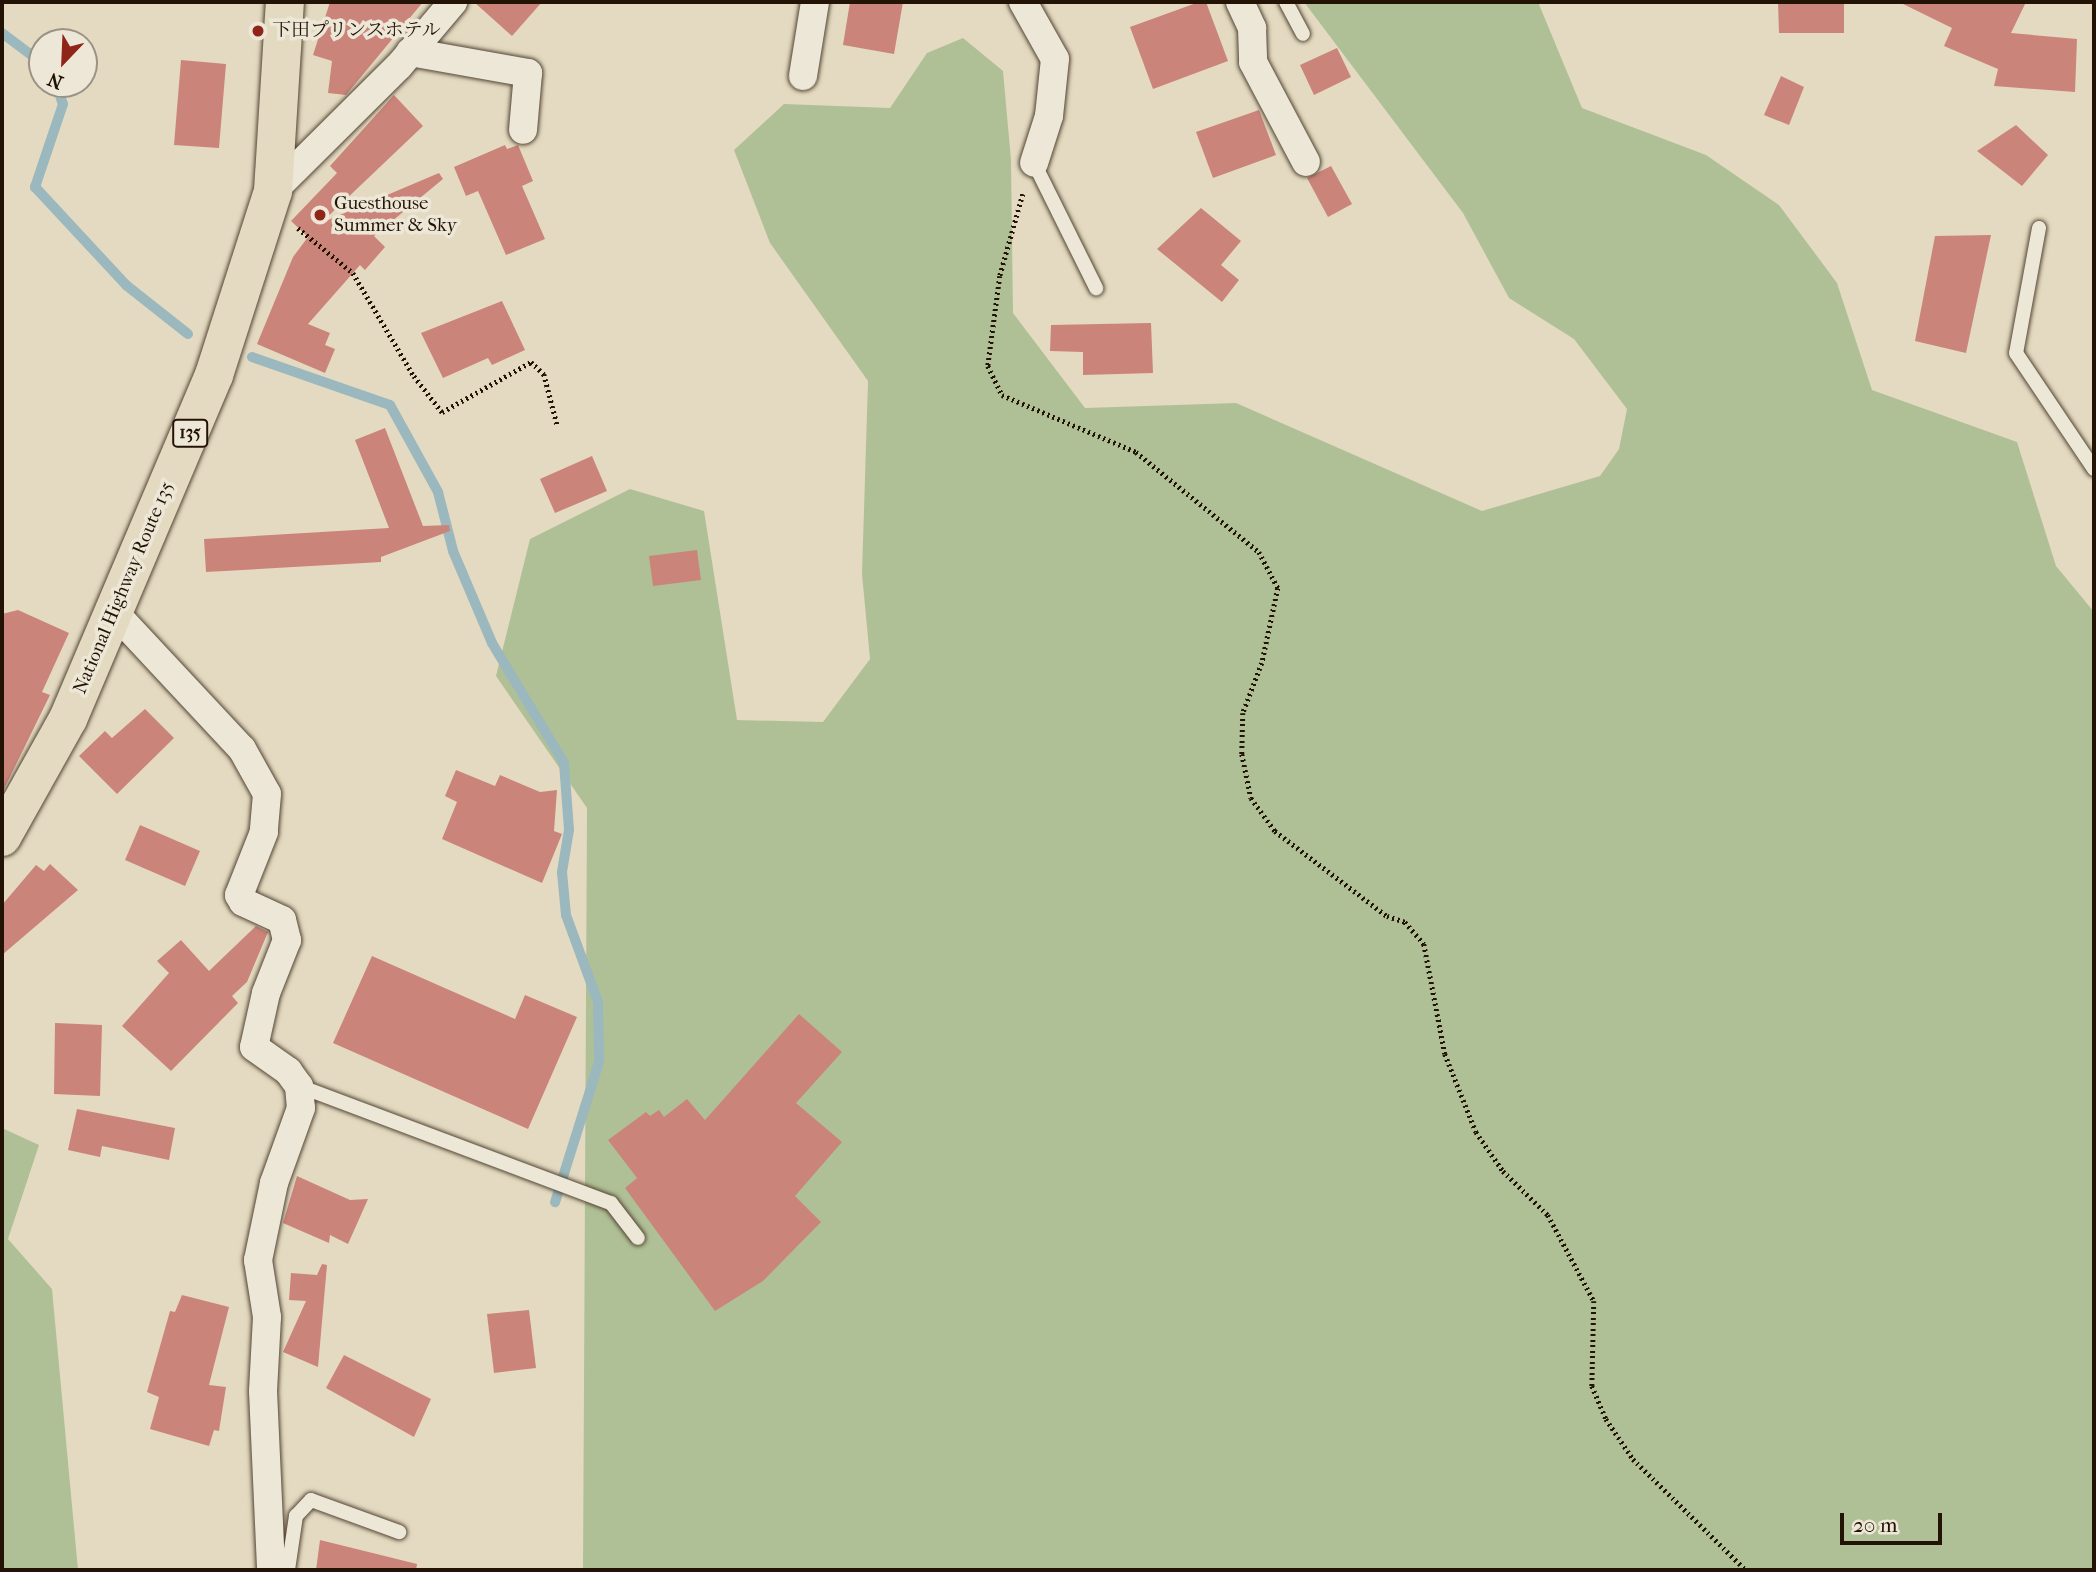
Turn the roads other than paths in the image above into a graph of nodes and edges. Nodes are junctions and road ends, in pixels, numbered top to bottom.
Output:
1 (285, 2) edge
2 (453, 2) edge
3 (815, 2) edge
4 (1023, 2) edge
5 (1240, 2) edge
6 (1286, 2) edge
7 (1303, 34) dead end
8 (410, 52) junction
9 (803, 76) dead end
10 (523, 130) dead end
11 (1306, 162) dead end
12 (1034, 163) joint
13 (270, 202) junction
14 (2039, 228) dead end
15 (1096, 288) dead end
16 (2094, 470) edge
17 (115, 613) junction
18 (2, 837) edge
19 (299, 1086) junction
20 (638, 1238) dead end
21 (399, 1532) dead end
22 (271, 1570) edge
23 (288, 1570) edge

1 - 13 highway, National Highway Route 135 / 135
2 - 8 street
3 - 9 street
4 - 12 street
5 - 11 street
6 - 7 lane
8 - 10 street
8 - 13 street
12 - 15 lane
13 - 17 highway, National Highway Route 135 / 135
14 - 16 lane
17 - 18 highway, National Highway Route 135 / 135
17 - 19 street
19 - 20 lane
19 - 22 street
21 - 23 lane

